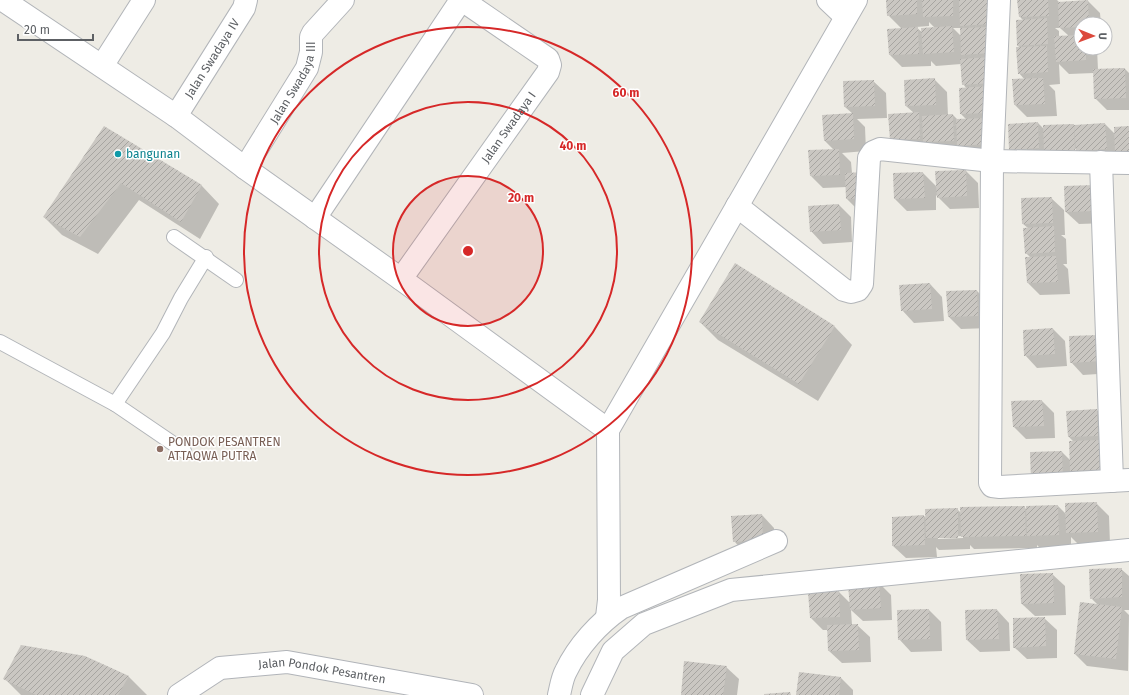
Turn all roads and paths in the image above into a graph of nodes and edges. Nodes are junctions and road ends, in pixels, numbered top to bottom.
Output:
1 (3, 0) edge
2 (144, 0) edge
3 (246, 0) edge
4 (343, 0) edge
5 (461, 0) edge
6 (828, 0) edge
7 (998, 0) edge
8 (30, 7) edge
9 (851, 9) edge
10 (102, 66) junction
11 (176, 116) junction
12 (992, 161) junction
13 (1101, 162) junction
14 (1129, 163) edge
15 (245, 168) junction
16 (737, 206) junction
17 (315, 218) junction
18 (174, 237) dead end
19 (206, 258) junction
20 (401, 279) junction
21 (236, 280) dead end
22 (0, 342) edge
23 (115, 404) junction
24 (608, 430) junction
25 (184, 451) dead end
26 (1120, 481) edge
27 (776, 541) dead end
28 (1129, 550) edge
29 (607, 617) junction
30 (179, 695) edge
31 (472, 695) edge
32 (559, 695) edge
33 (592, 695) edge

1 - 8 street
2 - 10 street
3 - 11 street, Jalan Swadaya IV
4 - 15 street, Jalan Swadaya III
5 - 17 street
5 - 20 street, Jalan Swadaya I
6 - 9 street
7 - 12 street
8 - 10 street
9 - 16 street
10 - 11 street
11 - 15 street
12 - 13 street
12 - 16 street
12 - 26 street
13 - 14 street
13 - 26 street
15 - 17 street
16 - 24 street
17 - 20 street
18 - 19 lane
19 - 21 lane
19 - 23 lane
20 - 24 street
22 - 23 lane
23 - 25 lane
24 - 29 street
27 - 29 street
28 - 33 street
29 - 32 street
30 - 31 street, Jalan Pondok Pesantren

